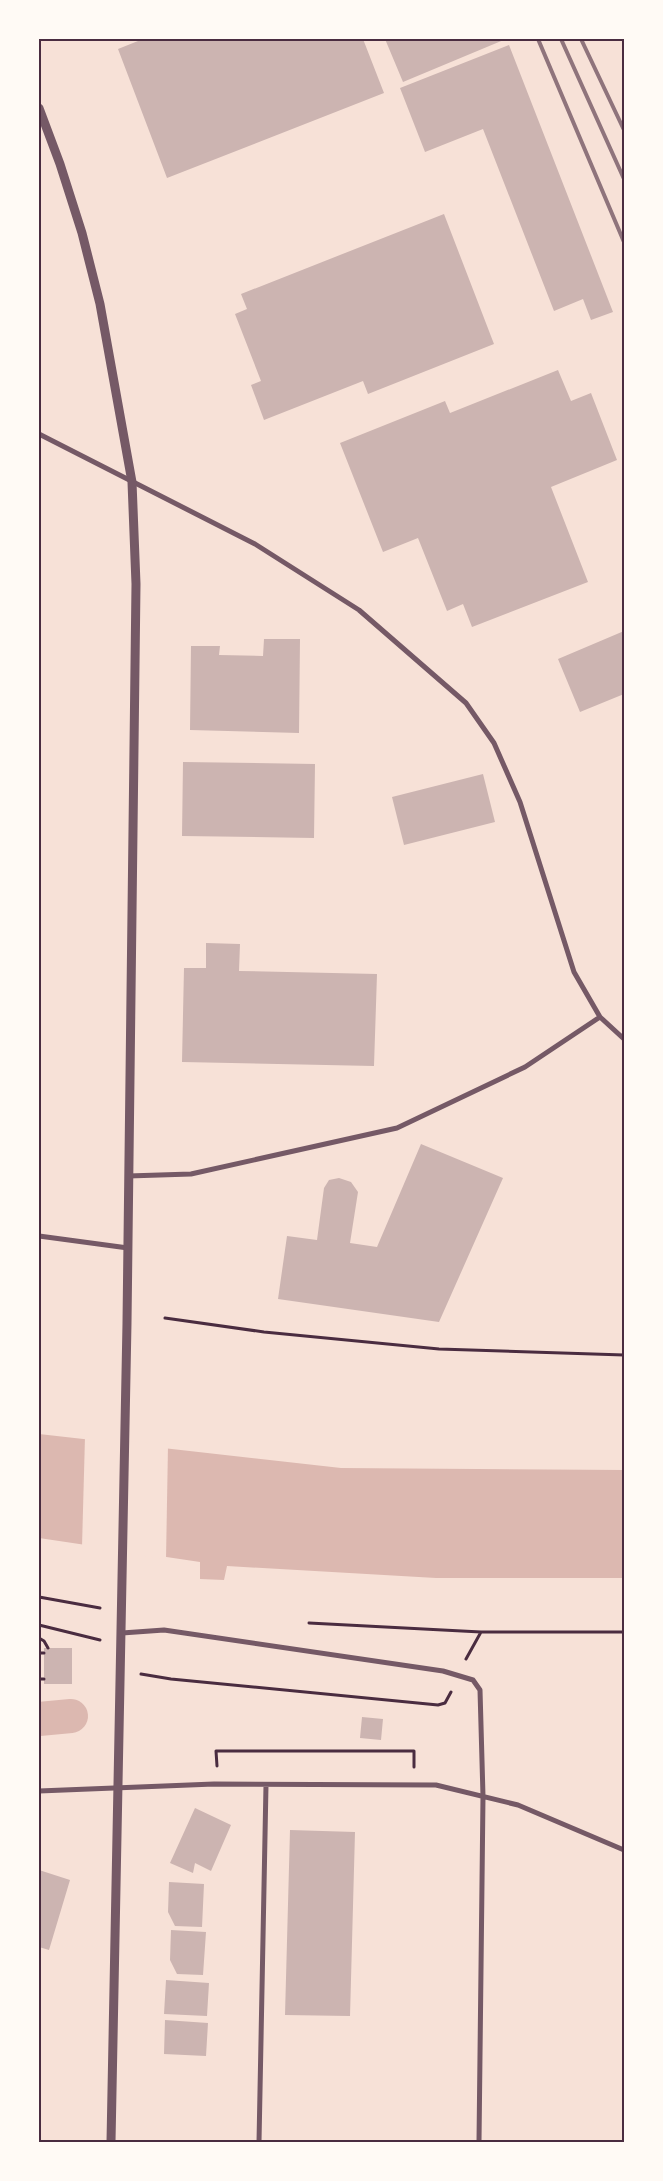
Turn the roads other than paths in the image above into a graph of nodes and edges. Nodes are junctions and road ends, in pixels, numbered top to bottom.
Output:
1 (39, 108) edge
2 (39, 434) edge
3 (132, 482) junction
4 (600, 1017) junction
5 (624, 1039) edge
6 (128, 1176) junction
7 (39, 1236) edge
8 (128, 1248) junction
9 (122, 1632) junction
10 (266, 1785) junction
11 (39, 1791) edge
12 (483, 1796) junction
13 (624, 1850) edge
14 (111, 2142) edge
15 (259, 2142) edge
16 (479, 2142) edge

1 - 3 street
2 - 3 street
3 - 4 street
3 - 6 street
4 - 5 street
4 - 6 street
6 - 8 street
7 - 8 street
8 - 9 street
9 - 12 street
9 - 14 street
10 - 11 street
10 - 12 street
10 - 15 street
12 - 13 street
12 - 16 street

